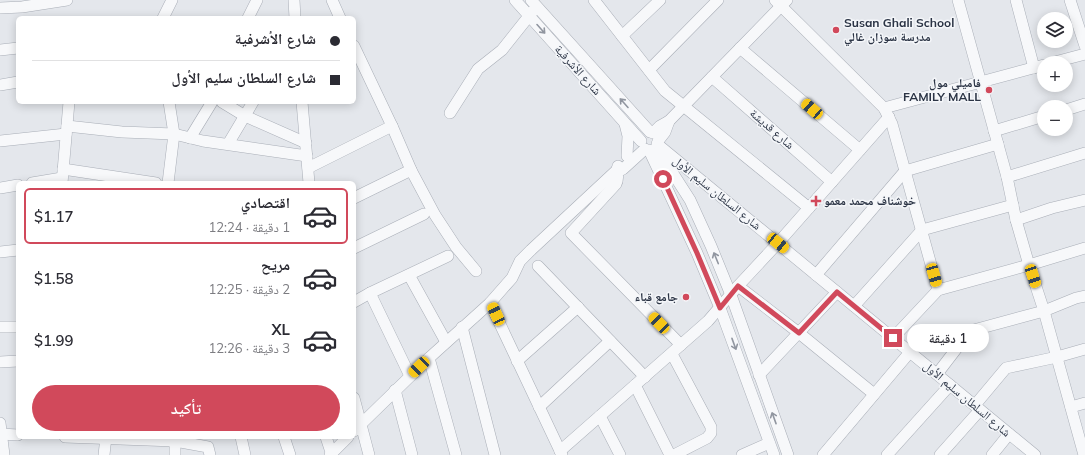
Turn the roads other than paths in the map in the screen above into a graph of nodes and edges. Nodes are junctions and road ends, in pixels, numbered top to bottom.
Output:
1 (67, 0) edge
2 (172, 0) edge
3 (257, 0) edge
4 (294, 0) edge
5 (332, 0) edge
6 (515, 0) edge
7 (594, 0) edge
8 (660, 0) edge
9 (718, 0) edge
10 (958, 0) edge
11 (1016, 0) edge
12 (1070, 0) edge
13 (781, 2) edge
14 (21, 3) edge
15 (534, 3) edge
16 (0, 8) edge
17 (164, 16) edge
18 (249, 16) edge
19 (296, 16) edge
20 (339, 16) edge
21 (528, 16) junction
22 (622, 36) junction
23 (1085, 46) edge
24 (16, 48) edge
25 (740, 48) junction
26 (0, 50) edge
27 (356, 50) edge
28 (1085, 54) edge
29 (1073, 57) edge
30 (1037, 60) edge
31 (1037, 67) edge
32 (649, 70) junction
33 (712, 77) junction
34 (16, 82) edge
35 (981, 82) junction
36 (0, 85) edge
37 (69, 104) edge
38 (168, 104) edge
39 (211, 104) edge
40 (225, 104) edge
41 (252, 104) edge
42 (302, 104) edge
43 (1085, 104) edge
44 (684, 106) junction
45 (1073, 108) edge
46 (450, 113) dead end
47 (886, 113) junction
48 (244, 116) junction
49 (1037, 118) edge
50 (625, 124) junction
51 (392, 126) junction
52 (66, 130) junction
53 (994, 131) junction
54 (174, 134) junction
55 (190, 138) junction
56 (0, 141) edge
57 (650, 142) junction
58 (306, 143) junction
59 (228, 144) junction
60 (998, 144) junction
61 (860, 150) junction
62 (1085, 153) edge
63 (307, 156) junction
64 (627, 156) junction
65 (308, 168) junction
66 (411, 170) junction
67 (617, 170) junction
68 (905, 171) junction
69 (62, 177) edge
70 (1007, 177) junction
71 (42, 181) edge
72 (125, 181) edge
73 (168, 181) edge
74 (309, 181) edge
75 (832, 182) junction
76 (16, 185) edge
77 (0, 188) edge
78 (356, 197) edge
79 (1085, 200) edge
80 (1013, 205) junction
81 (809, 208) junction
82 (424, 214) dead end
83 (1016, 220) junction
84 (922, 230) junction
85 (778, 243) junction
86 (356, 247) edge
87 (1085, 248) edge
88 (16, 250) edge
89 (0, 252) edge
90 (448, 256) dead end
91 (1029, 265) junction
92 (538, 266) dead end
93 (476, 271) dead end
94 (409, 275) junction
95 (816, 275) junction
96 (734, 290) junction
97 (938, 290) junction
98 (837, 292) junction
99 (370, 293) junction
100 (1085, 296) edge
101 (356, 301) edge
102 (490, 303) junction
103 (854, 306) junction
104 (578, 307) junction
105 (720, 308) junction
106 (1044, 311) junction
107 (0, 327) edge
108 (16, 327) edge
109 (462, 327) junction
110 (799, 333) junction
111 (893, 338) junction
112 (610, 341) junction
113 (446, 342) junction
114 (681, 345) junction
115 (1085, 349) edge
116 (910, 352) junction
117 (672, 354) junction
118 (1057, 357) junction
119 (429, 358) junction
120 (16, 361) edge
121 (0, 362) edge
122 (517, 362) junction
123 (936, 374) junction
124 (410, 376) junction
125 (759, 376) junction
126 (645, 377) junction
127 (635, 385) junction
128 (950, 385) junction
129 (395, 390) junction
130 (874, 394) junction
131 (1085, 403) edge
132 (539, 407) junction
133 (978, 407) junction
134 (1071, 407) junction
135 (600, 416) junction
136 (356, 418) edge
137 (357, 428) edge
138 (0, 430) edge
139 (16, 434) edge
140 (1009, 434) junction
141 (106, 439) edge
142 (129, 439) edge
143 (241, 439) edge
144 (285, 439) edge
145 (327, 439) edge
146 (346, 439) edge
147 (175, 441) junction
148 (769, 443) junction
149 (561, 453) edge
150 (331, 454) edge
151 (4, 455) edge
152 (104, 455) edge
153 (175, 455) edge
154 (210, 455) edge
155 (245, 455) edge
156 (290, 455) edge
157 (369, 455) edge
158 (412, 455) edge
159 (456, 455) edge
160 (495, 455) edge
161 (620, 455) edge
162 (670, 455) edge
163 (674, 455) edge
164 (742, 455) edge
165 (774, 455) edge
166 (788, 455) edge
167 (823, 455) edge
168 (887, 455) edge
169 (940, 455) edge
170 (992, 455) edge
171 (1035, 455) edge
172 (1084, 455) edge

1 - 14 street
2 - 17 street
3 - 18 street
4 - 19 street
5 - 20 street
6 - 21 street, شارع الأشرفية
7 - 22 street
8 - 22 street
9 - 32 street
10 - 35 street
11 - 30 street
12 - 23 street
13 - 25 street
13 - 47 street
14 - 16 street
15 - 21 street
57 -> 15 street, شارع الأشرفية
21 - 46 street
21 -> 50 street, شارع الأشرفية
22 - 32 street
24 - 26 street
25 - 33 street
25 - 61 street
27 - 51 street
28 - 29 street
31 - 35 street
32 - 44 street
33 - 44 street
33 - 75 street, شارع قديشة
34 - 36 street
35 - 47 street
35 - 53 street
37 - 52 street
38 - 54 street
39 - 55 street
40 - 48 street
41 - 48 street
42 - 58 street
43 - 45 street
44 - 57 street
44 - 81 street
47 - 61 street
47 - 68 street
48 - 58 street
48 - 59 street
49 - 53 street
50 - 57 street, شارع الأشرفية
50 - 64 street
51 - 65 street
51 - 66 street
52 - 54 street
52 - 56 street
52 - 69 street
53 - 60 street
54 - 55 street
54 - 73 street
55 - 59 street
57 - 64 street
57 - 67 street
57 - 85 street, شارع السلطان سليم الأول
96 -> 57 street, شارع الأشرفية
57 - 105 street, شارع الأشرفية
58 - 63 street
59 - 63 street
60 - 68 street
60 - 70 street
61 - 75 street
62 - 70 street
63 - 65 street
64 - 67 street
65 - 74 street
66 - 78 street
66 - 93 street
67 - 102 street
67 - 114 street
68 - 84 street
68 - 95 street
69 - 71 street
69 - 72 street
70 - 80 street
75 - 81 street
76 - 77 street
79 - 83 street
80 - 83 street
80 - 84 street
81 - 85 street
82 - 86 street
83 - 91 street
84 - 97 street
84 - 103 street
85 - 95 street, شارع السلطان سليم الأول
85 - 96 street
87 - 91 street
88 - 89 street
90 - 94 street
91 - 97 street
91 - 106 street
92 - 104 street
94 - 99 street
94 - 113 street
95 - 98 street, شارع السلطان سليم الأول
96 - 105 street
96 - 110 street
96 - 125 street, شارع الأشرفية
97 - 111 street
98 - 103 street, شارع السلطان سليم الأول
98 - 110 street
99 - 101 street
99 - 124 street
100 - 106 street
102 - 109 street
102 - 122 street
103 - 111 street, شارع السلطان سليم الأول
104 - 112 street
104 - 122 street
105 - 114 street
105 -> 148 street, شارع الأشرفية
106 - 118 street
106 - 123 street
107 - 108 street
109 - 113 street
109 - 160 street
110 - 125 street
110 - 130 street
111 - 116 street, شارع السلطان سليم الأول
112 - 126 street
112 - 132 street
113 - 119 street
114 - 117 street
115 - 118 street
116 - 123 street, شارع السلطان سليم الأول
116 - 130 street
117 - 126 street
117 - 163 street
118 - 133 street
118 - 134 street
119 - 124 street
119 - 159 street
120 - 121 street
122 - 132 street
123 - 128 street, شارع السلطان سليم الأول
124 - 129 street
166 -> 125 street, شارع الأشرفية
126 - 127 street
127 - 135 street
127 - 162 street
128 - 133 street, شارع السلطان سليم الأول
128 - 168 street
129 - 137 street
129 - 158 street
130 - 167 street
131 - 134 street
132 - 149 street
133 - 140 street, شارع السلطان سليم الأول
133 - 169 street
134 - 172 street
135 - 149 street
135 - 161 street
136 - 137 street
137 - 157 street
138 - 139 street
138 - 151 street
140 - 170 street
140 - 171 street, شارع السلطان سليم الأول
141 - 152 street
142 - 147 street
143 - 155 street
144 - 156 street
145 - 150 street
146 - 150 street
147 - 153 street
147 - 154 street
148 - 164 street
148 - 165 street, شارع الأشرفية

